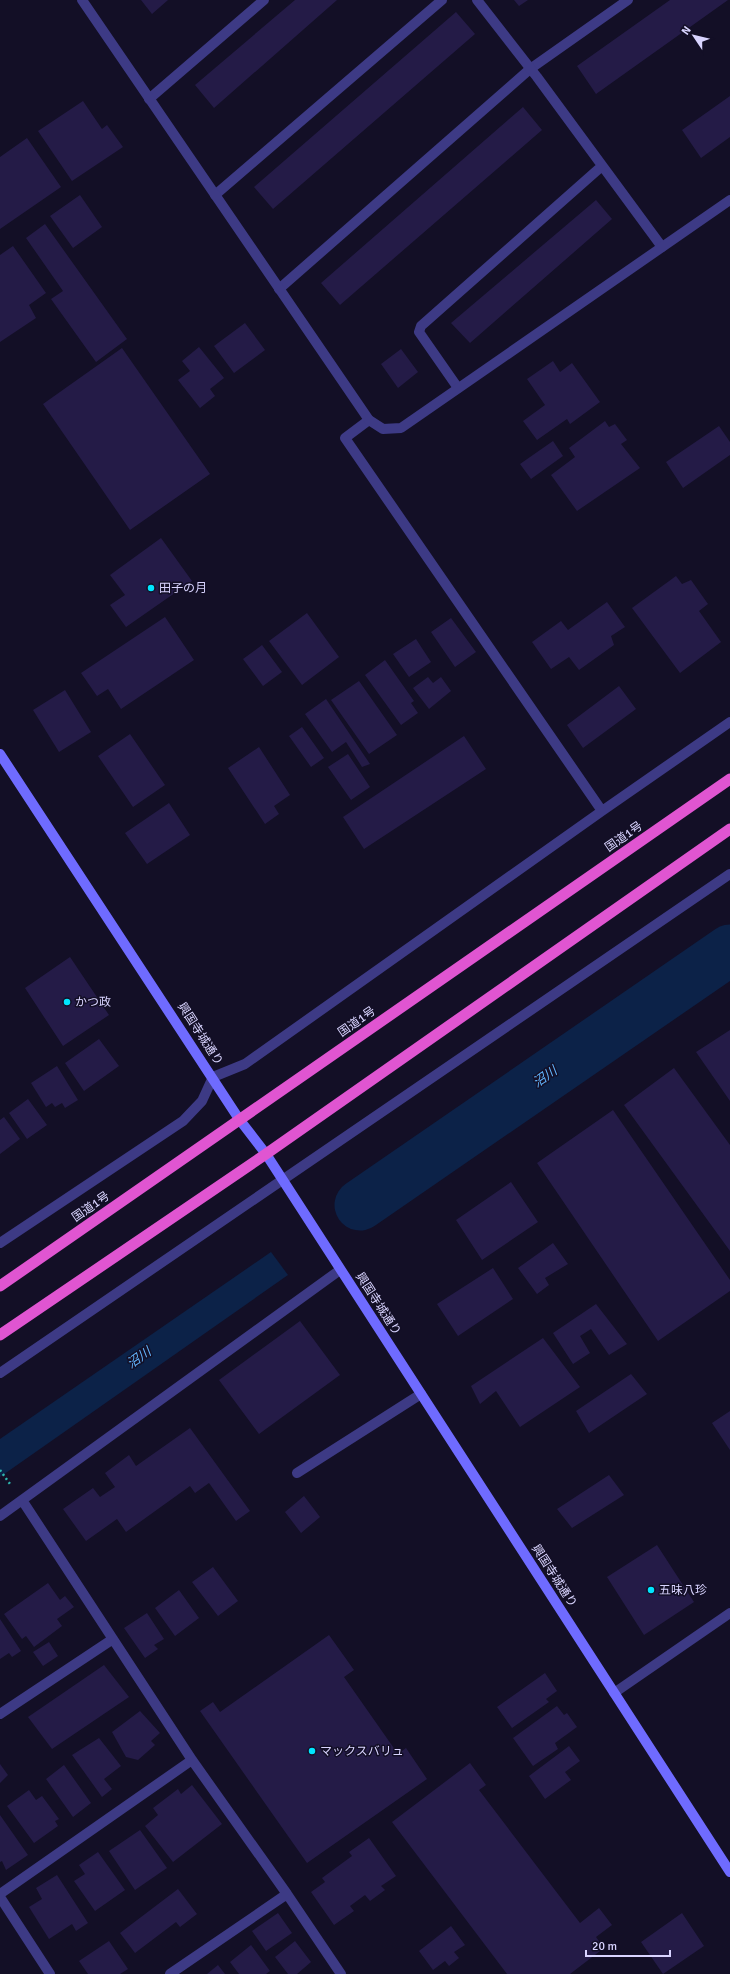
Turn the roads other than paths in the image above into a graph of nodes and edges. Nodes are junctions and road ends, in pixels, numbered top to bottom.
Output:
1 (264, 0) edge
2 (442, 0) edge
3 (477, 0) edge
4 (628, 0) edge
5 (84, 1) edge
6 (530, 69) junction
7 (149, 99) junction
8 (602, 166) junction
9 (215, 195) junction
10 (730, 200) edge
11 (662, 247) junction
12 (279, 289) junction
13 (458, 388) junction
14 (369, 420) junction
15 (730, 722) edge
16 (0, 755) edge
17 (730, 780) edge
18 (602, 811) junction
19 (730, 830) edge
20 (730, 874) edge
21 (213, 1077) junction
22 (240, 1119) junction
23 (266, 1154) junction
24 (282, 1179) junction
25 (0, 1243) edge
26 (340, 1270) junction
27 (0, 1286) edge
28 (0, 1335) edge
29 (0, 1373) edge
30 (421, 1394) junction
31 (297, 1473) dead end
32 (22, 1500) junction
33 (0, 1516) edge
34 (730, 1612) edge
35 (113, 1639) junction
36 (614, 1693) junction
37 (0, 1714) edge
38 (192, 1760) junction
39 (730, 1872) edge
40 (0, 1894) edge
41 (287, 1894) junction
42 (0, 1897) edge
43 (50, 1974) edge
44 (170, 1974) edge
45 (341, 1974) edge

1 - 7 street
2 - 9 street
3 - 6 street
4 - 6 street
5 - 7 street
6 - 8 street
6 - 12 street
7 - 9 street
8 - 11 street
8 - 13 street
9 - 12 street
10 - 11 street
11 - 13 street
12 - 14 street
13 - 14 street
14 - 18 street
15 - 18 street
16 - 21 main road, 興国寺城通り
17 - 22 highway, 国道1号
18 - 21 street
19 - 23 highway
20 - 24 street
21 - 22 main road, 興国寺城通り
21 - 25 street
22 - 23 main road, 興国寺城通り
22 - 27 highway, 国道1号
23 - 24 main road, 興国寺城通り
23 - 28 highway
24 - 26 main road, 興国寺城通り
24 - 29 street
26 - 30 main road, 興国寺城通り
26 - 32 street
30 - 31 street
30 - 36 main road, 興国寺城通り
32 - 33 street
32 - 35 street
34 - 36 street
35 - 37 street
35 - 38 street
36 - 39 main road, 興国寺城通り
38 - 40 street
38 - 41 street
41 - 44 street
41 - 45 street
42 - 43 street

